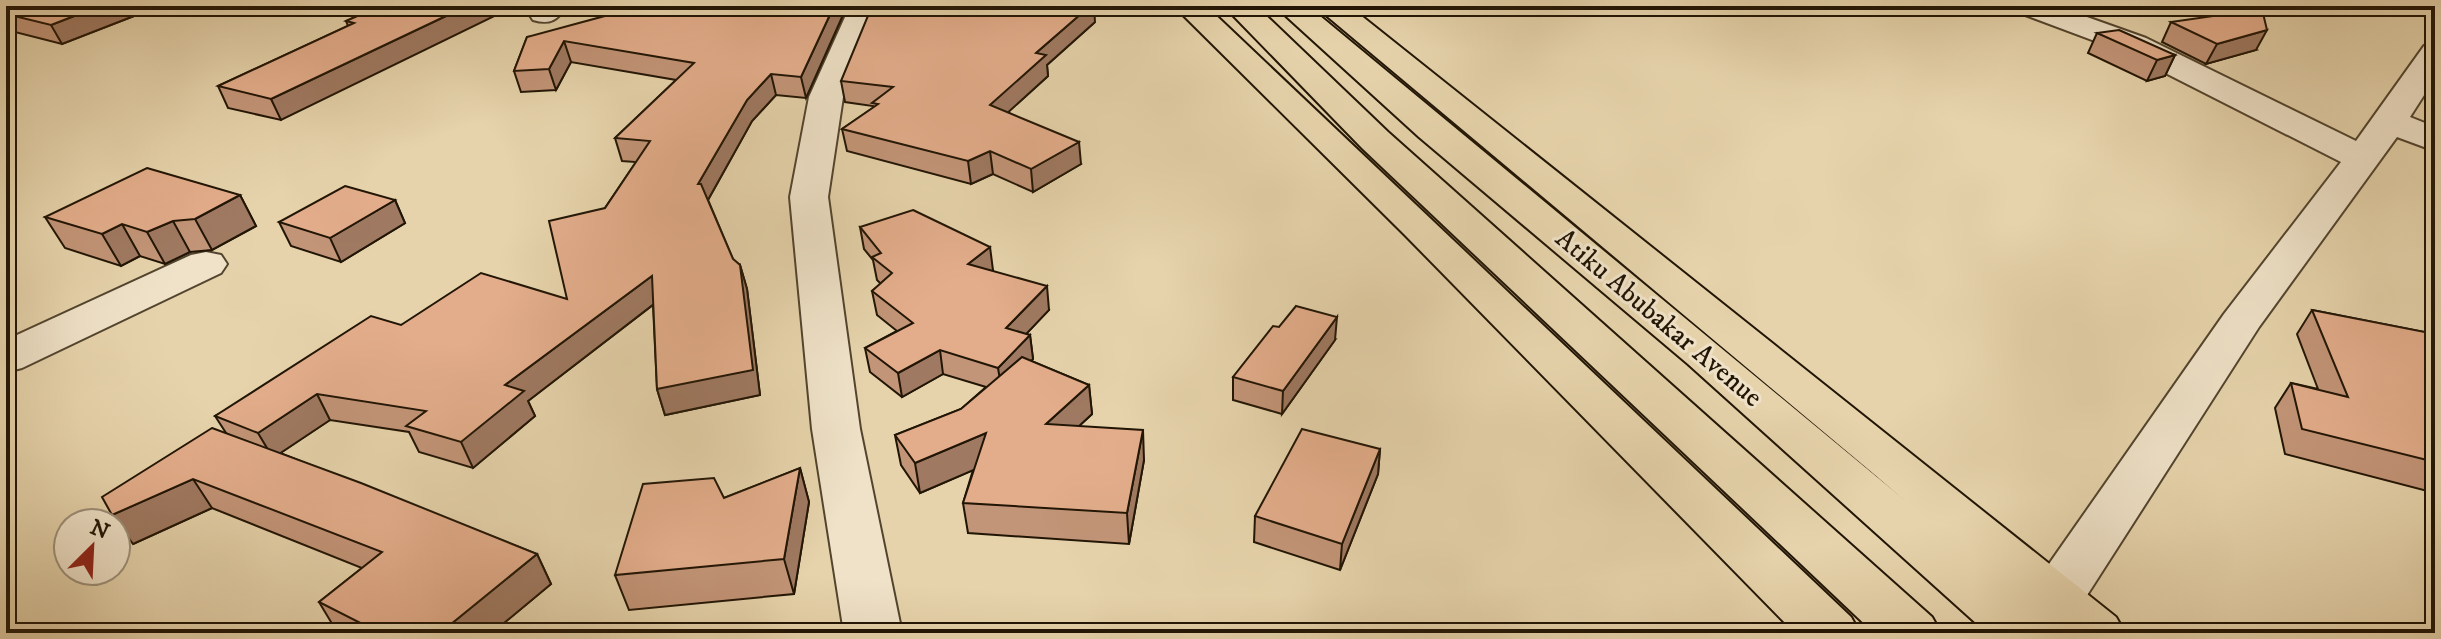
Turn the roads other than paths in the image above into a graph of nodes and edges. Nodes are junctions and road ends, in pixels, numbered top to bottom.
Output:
1 (865, 6) edge
2 (1189, 6) edge
3 (1239, 6) edge
4 (1290, 6) edge
5 (1330, 6) edge
6 (2028, 6) edge
7 (2435, 53) edge
8 (2390, 121) junction
9 (2435, 140) edge
10 (2362, 158) junction
11 (206, 264) dead end
12 (6, 358) edge
13 (2055, 599) junction
14 (873, 633) edge
15 (1831, 633) edge
16 (1912, 633) edge
17 (2026, 633) edge
18 (2096, 633) edge

1 - 14 street
2 - 15 main road
3 - 16 main road, Atiku Abubakar Avenue
4 - 17 main road, Atiku Abubakar Avenue
5 - 13 main road
6 - 10 street
7 - 8 street
8 - 9 street
8 - 10 street
10 - 13 street
11 - 12 street
13 - 18 main road

